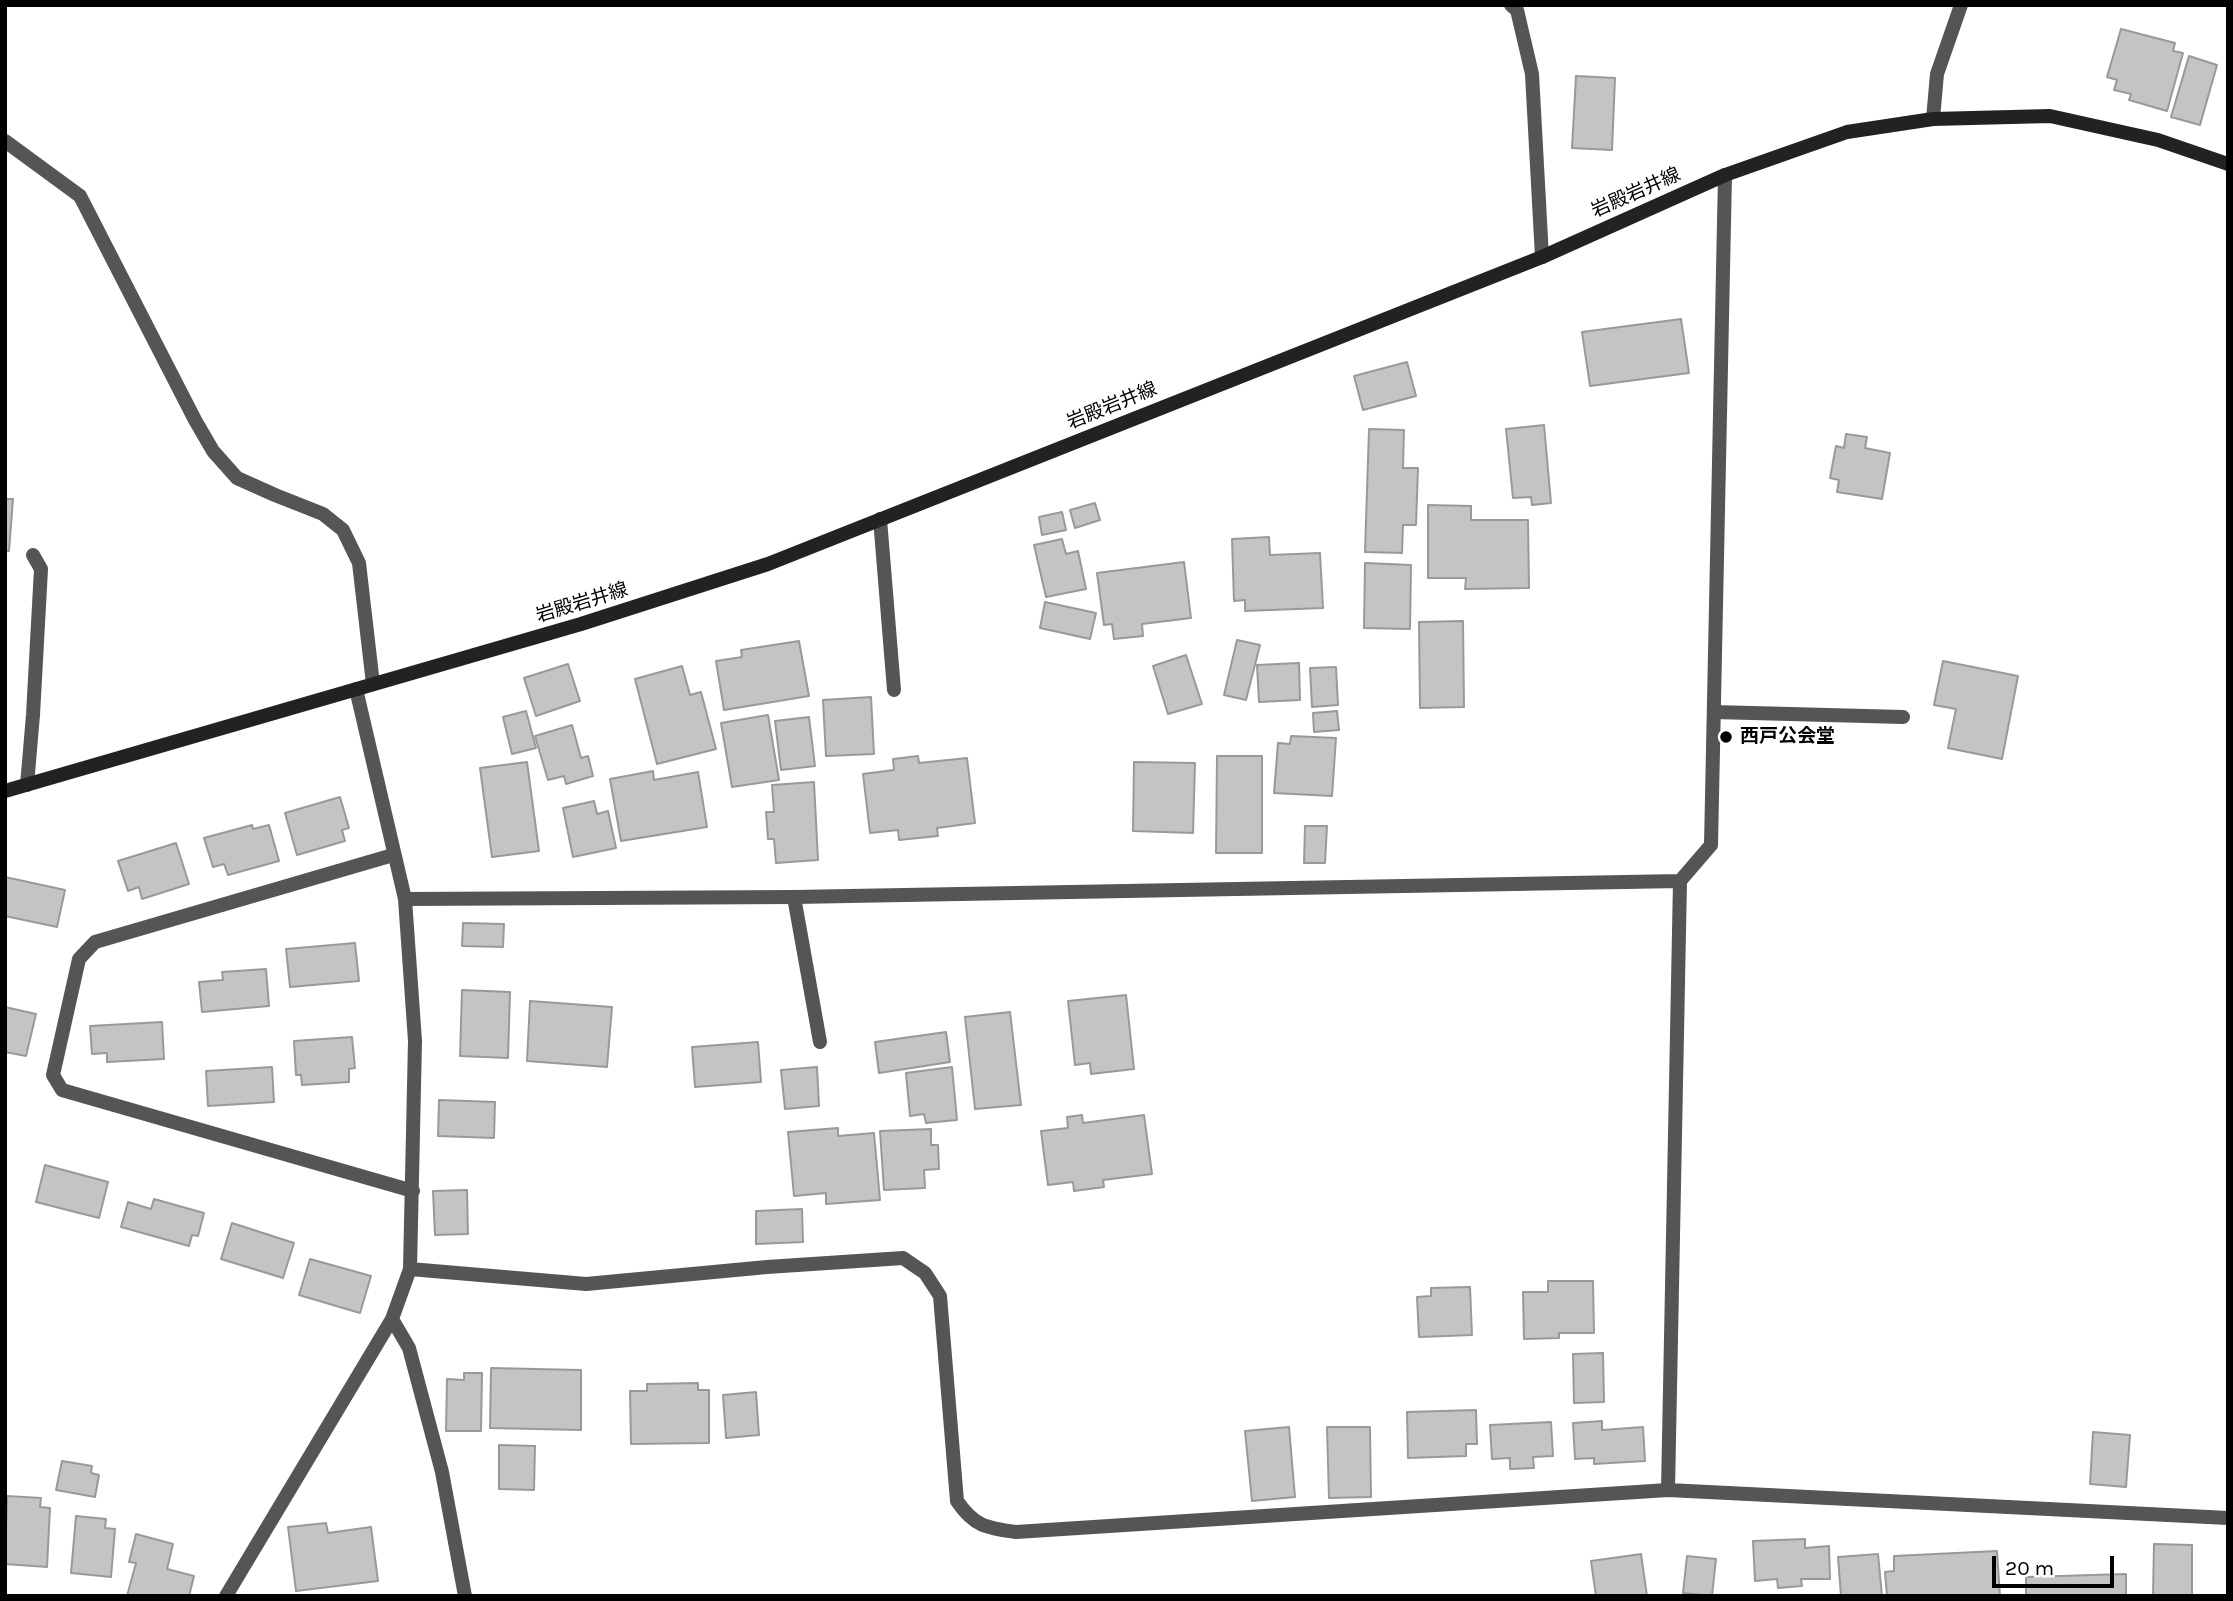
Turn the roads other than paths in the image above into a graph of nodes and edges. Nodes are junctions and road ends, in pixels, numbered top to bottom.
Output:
1 (1511, 5) edge
2 (1961, 5) edge
3 (1933, 119) junction
4 (5, 141) edge
5 (2228, 163) edge
6 (1725, 175) junction
7 (1542, 257) junction
8 (880, 519) junction
9 (33, 555) dead end
10 (373, 684) junction
11 (356, 689) junction
12 (894, 690) dead end
13 (1714, 712) junction
14 (1903, 717) dead end
15 (27, 785) junction
16 (5, 791) edge
17 (393, 855) junction
18 (1679, 881) junction
19 (794, 897) junction
20 (405, 899) junction
21 (820, 1042) dead end
22 (413, 1191) junction
23 (410, 1269) junction
24 (392, 1319) junction
25 (1668, 1490) junction
26 (2228, 1518) edge
27 (226, 1596) edge
28 (465, 1596) edge

1 - 7 street
2 - 3 street
3 - 5 main road, 岩殿岩井線
3 - 6 main road, 岩殿岩井線
4 - 10 street
6 - 7 main road, 岩殿岩井線
6 - 13 street
7 - 8 main road, 岩殿岩井線
8 - 10 main road, 岩殿岩井線
8 - 12 street
9 - 15 street
10 - 11 main road, 岩殿岩井線
11 - 15 main road, 岩殿岩井線
11 - 17 street
13 - 14 street
13 - 18 street
15 - 16 main road, 岩殿岩井線
17 - 20 street
17 - 22 street
18 - 19 street
18 - 25 street
19 - 20 street
19 - 21 street
20 - 22 street
22 - 23 street
23 - 24 street
23 - 25 street
24 - 27 street
24 - 28 street
25 - 26 street

